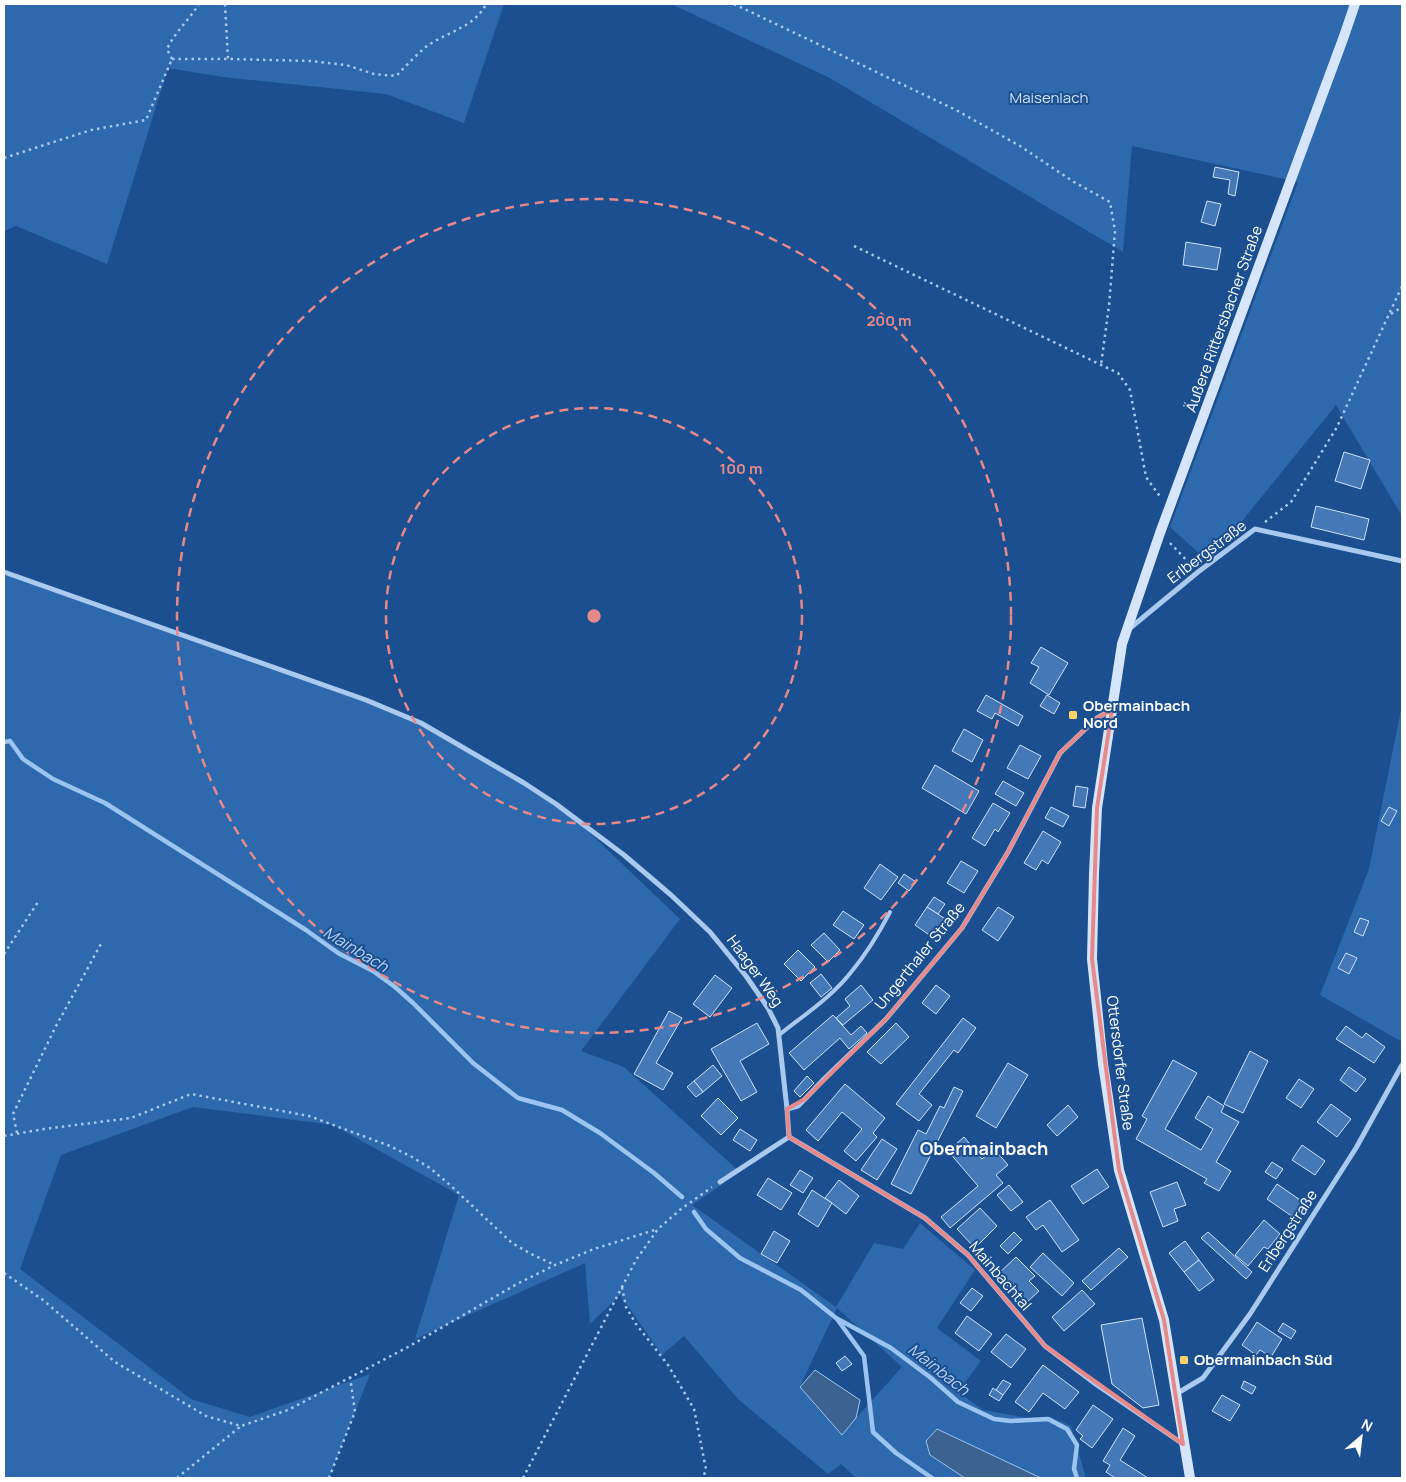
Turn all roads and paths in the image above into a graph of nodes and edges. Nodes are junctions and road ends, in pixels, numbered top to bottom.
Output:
1 (199, 4) edge
2 (224, 4) edge
3 (486, 4) edge
4 (734, 4) edge
5 (1355, 4) edge
6 (172, 59) junction
7 (228, 59) junction
8 (4, 158) edge
9 (854, 246) dead end
10 (1402, 286) edge
11 (1402, 307) edge
12 (1390, 314) junction
13 (1101, 365) junction
14 (1162, 500) dead end
15 (1255, 529) junction
16 (1160, 533) junction
17 (1402, 561) edge
18 (4, 572) edge
19 (1198, 572) junction
20 (1127, 630) junction
21 (1122, 644) joint
22 (1112, 710) junction
23 (38, 902) dead end
24 (890, 912) dead end
25 (102, 942) dead end
26 (4, 954) edge
27 (779, 1035) junction
28 (1402, 1066) edge
29 (787, 1109) junction
30 (17, 1133) junction
31 (4, 1136) edge
32 (789, 1136) junction
33 (720, 1182) joint
34 (658, 1229) junction
35 (555, 1265) junction
36 (4, 1273) edge
37 (622, 1286) junction
38 (350, 1377) junction
39 (1176, 1394) junction
40 (241, 1426) junction
41 (1184, 1444) junction
42 (177, 1478) edge
43 (329, 1478) edge
44 (523, 1478) edge
45 (703, 1478) edge
46 (1190, 1478) edge

1 - 6 path
2 - 7 path
3 - 7 path
4 - 13 path
5 - 16 main road, Äußere Rittersbacher Straße
6 - 7 path
6 - 8 path
9 - 13 path
10 - 12 path
11 - 12 path
12 - 15 path
13 - 14 path
15 - 17 street, Erlbergstraße
15 - 19 street, Erlbergstraße
16 - 19 path
16 - 20 main road, Äußere Rittersbacher Straße
18 - 27 street, Haager Weg
19 - 20 street, Erlbergstraße
20 - 21 main road, Äußere Rittersbacher Straße
21 - 22 main road, Ottersdorfer Straße
22 - 29 street, Ungerthaler Straße
22 - 39 main road, Ottersdorfer Straße
23 - 26 path
24 - 27 lane
25 - 30 path
27 - 29 street, Haager Weg
28 - 39 street, Erlbergstraße
29 - 32 street
30 - 31 path
30 - 35 path
32 - 33 street
32 - 41 street, Mainbachtal
33 - 34 path
34 - 35 path
34 - 37 path
35 - 38 path
36 - 40 path
37 - 44 path
37 - 45 path
38 - 40 path
38 - 43 path
39 - 41 main road, Ottersdorfer Straße
40 - 42 path
41 - 46 main road, Ottersdorfer Straße

